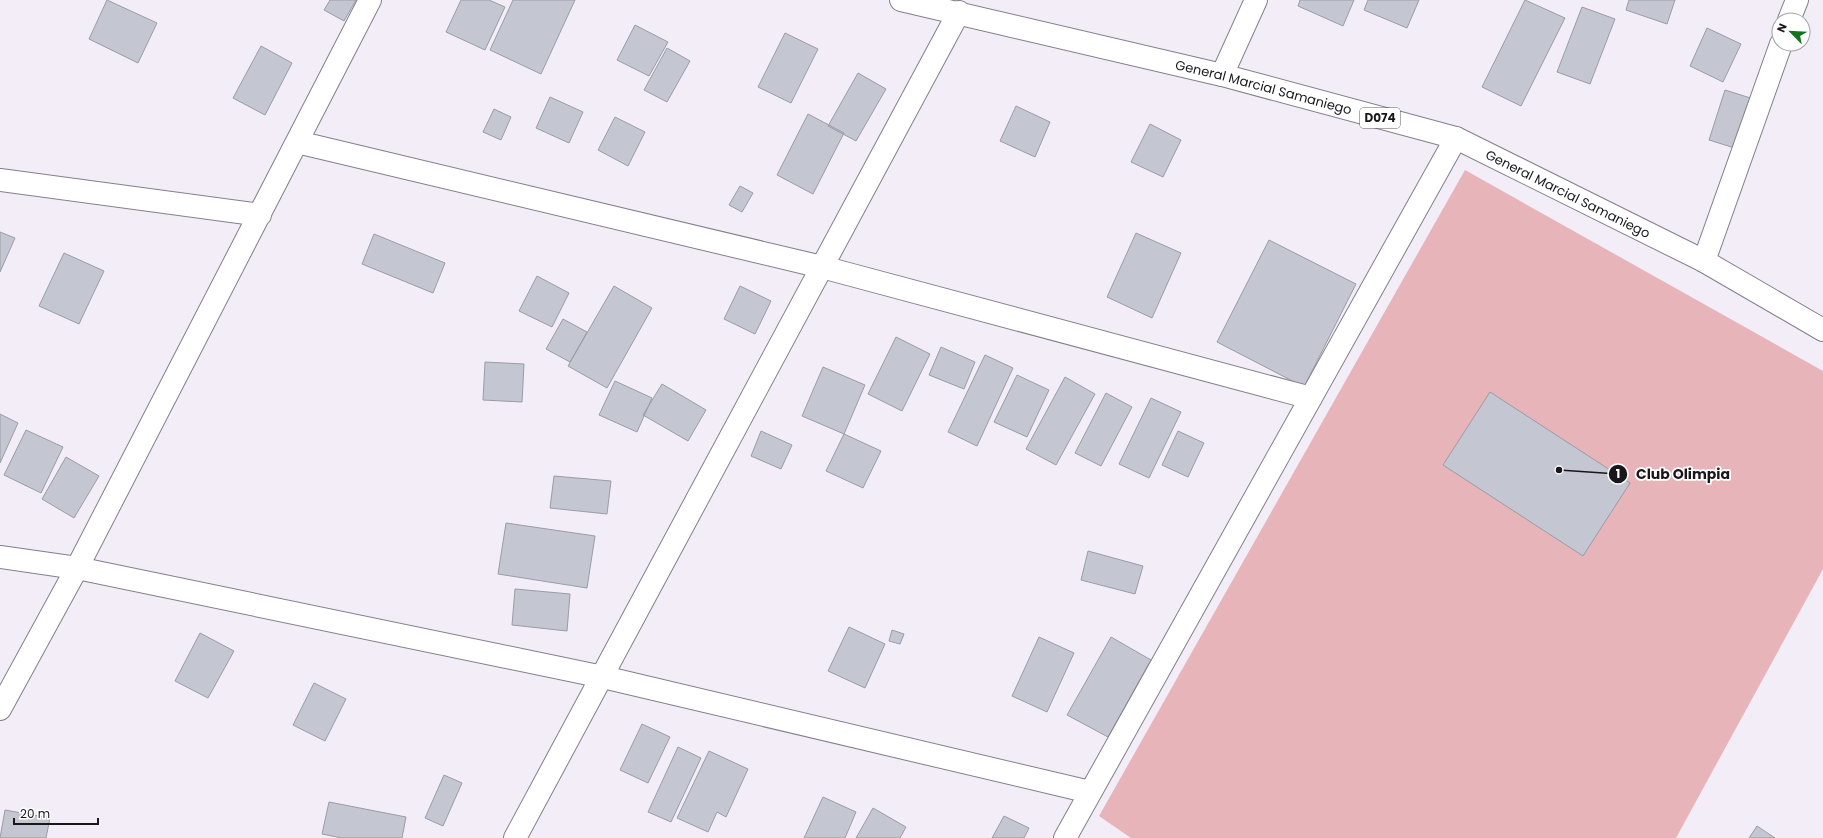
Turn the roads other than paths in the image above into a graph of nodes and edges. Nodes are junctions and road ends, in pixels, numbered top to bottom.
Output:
1 (370, 0) edge
2 (901, 0) edge
3 (1256, 0) edge
4 (1796, 0) edge
5 (959, 12) junction
6 (1792, 12) edge
7 (1778, 52) edge
8 (1222, 75) junction
9 (1456, 138) junction
10 (297, 142) junction
11 (0, 180) edge
12 (260, 215) junction
13 (1704, 261) junction
14 (822, 267) junction
15 (1823, 330) edge
16 (1311, 398) junction
17 (0, 557) edge
18 (77, 568) junction
19 (603, 677) junction
20 (0, 709) edge
21 (1090, 792) junction
22 (515, 838) edge
23 (1065, 838) edge

1 - 10 street
2 - 5 street, General Marcial Samaniego / D074
3 - 8 street
4 - 6 street
5 - 8 street, General Marcial Samaniego / D074
5 - 14 street
7 - 13 street
8 - 9 street, General Marcial Samaniego / D074
9 - 13 street, General Marcial Samaniego / D074
9 - 16 street
10 - 12 street
10 - 14 street
11 - 12 street
12 - 18 street
13 - 15 street, General Marcial Samaniego / D074
14 - 16 street
14 - 19 street
16 - 21 street
17 - 18 street
18 - 19 street
18 - 20 street
19 - 21 street
19 - 22 street
21 - 23 street

